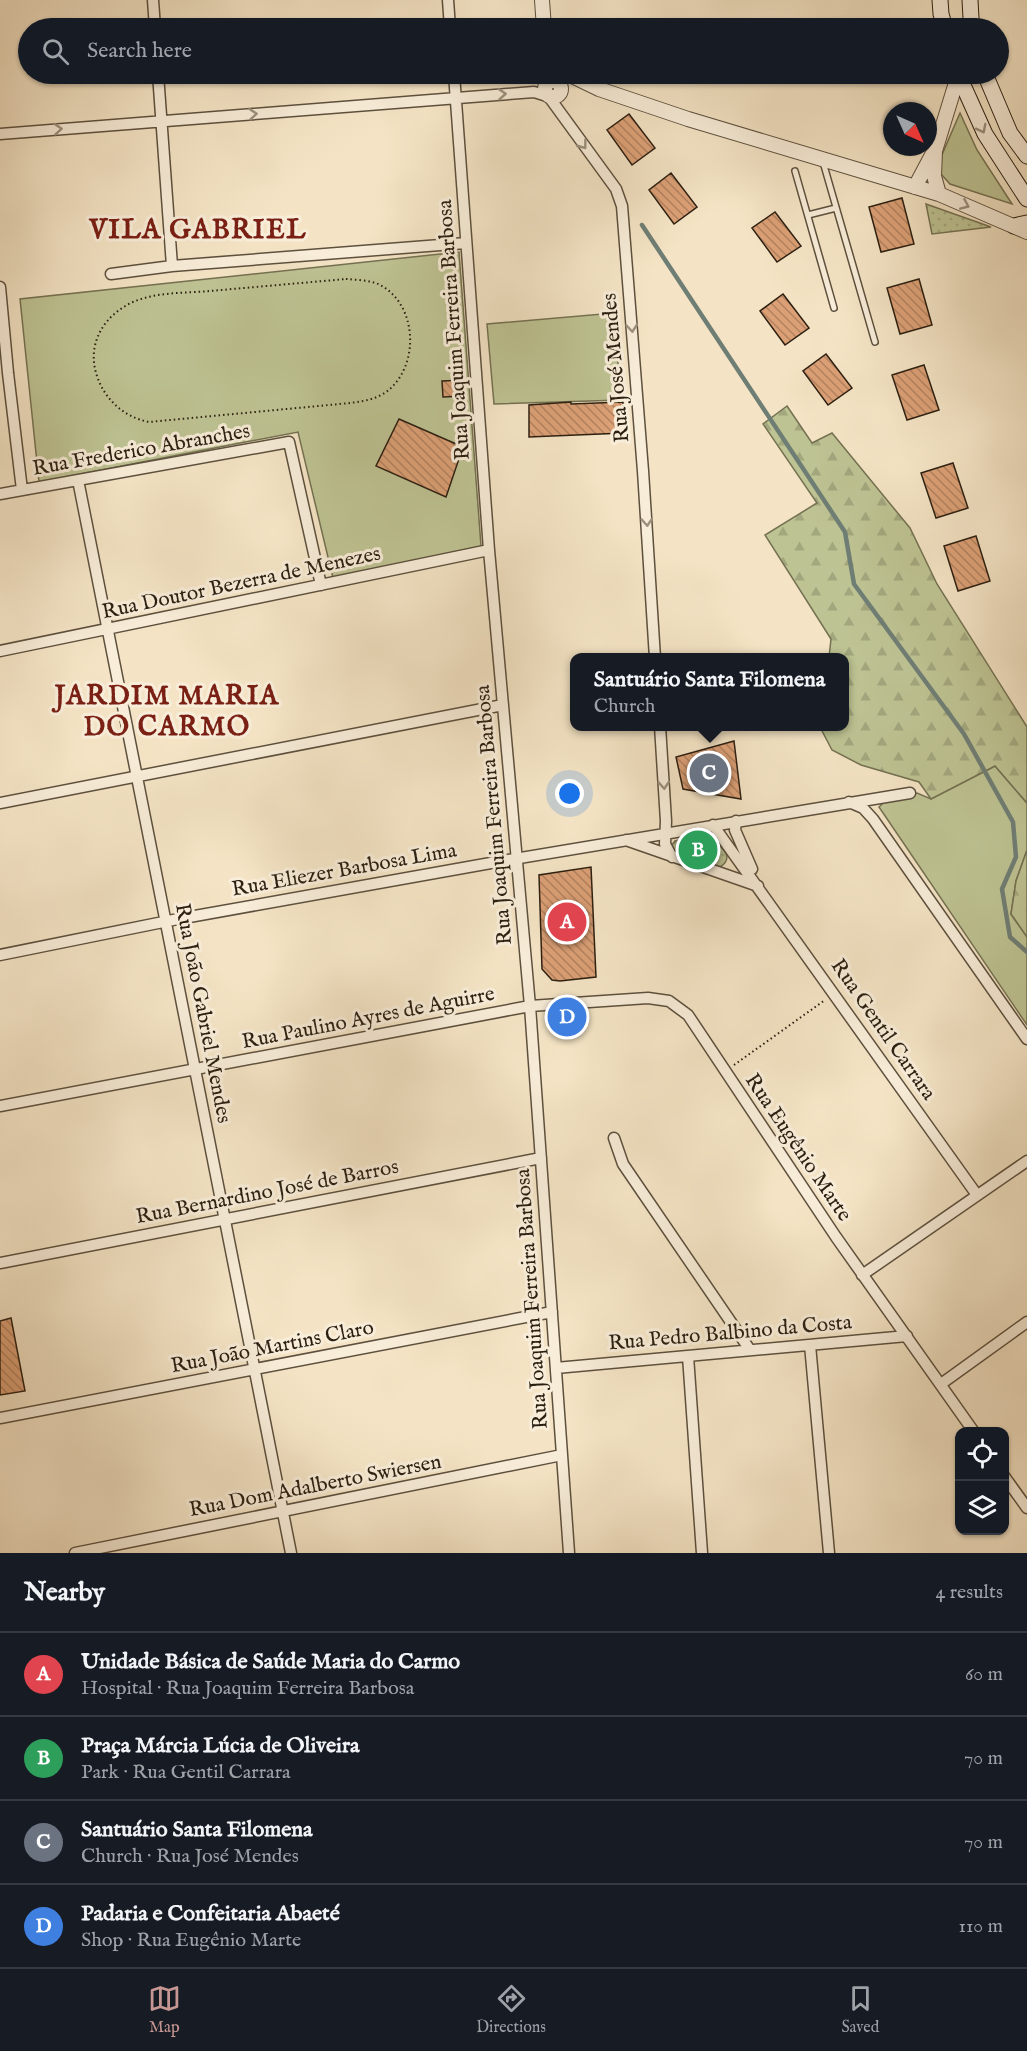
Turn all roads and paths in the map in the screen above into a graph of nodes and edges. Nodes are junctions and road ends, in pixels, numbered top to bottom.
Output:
1 (153, 0) edge
2 (448, 0) edge
3 (542, 0) edge
4 (940, 0) edge
5 (970, 0) edge
6 (154, 18) edge
7 (449, 18) edge
8 (543, 18) edge
9 (942, 18) edge
10 (971, 18) edge
11 (159, 84) edge
12 (455, 84) edge
13 (589, 84) edge
14 (955, 84) edge
15 (962, 84) edge
16 (989, 84) edge
17 (599, 89) junction
18 (550, 90) edge
19 (456, 98) junction
20 (162, 121) junction
21 (0, 134) edge
22 (937, 144) edge
23 (932, 156) edge
24 (935, 156) edge
25 (1027, 156) edge
26 (823, 161) junction
27 (795, 171) dead end
28 (915, 187) junction
29 (939, 194) junction
30 (1027, 199) edge
31 (836, 208) junction
32 (808, 215) junction
33 (1023, 227) edge
34 (466, 243) junction
35 (172, 266) junction
36 (111, 274) dead end
37 (368, 281) joint
38 (0, 288) edge
39 (834, 308) dead end
40 (875, 342) dead end
41 (3, 346) edge
42 (4, 373) edge
43 (78, 480) junction
44 (22, 490) junction
45 (0, 494) edge
46 (489, 550) junction
47 (321, 585) junction
48 (108, 629) junction
49 (0, 651) edge
50 (656, 653) edge
51 (503, 705) junction
52 (660, 731) edge
53 (137, 777) junction
54 (910, 792) dead end
55 (849, 801) junction
56 (0, 803) edge
57 (736, 821) junction
58 (713, 825) junction
59 (666, 832) junction
60 (624, 839) junction
61 (672, 857) junction
62 (518, 858) junction
63 (759, 886) junction
64 (166, 922) junction
65 (0, 956) edge
66 (835, 993) junction
67 (530, 1006) junction
68 (1027, 1039) edge
69 (195, 1070) junction
70 (725, 1071) junction
71 (0, 1106) edge
72 (614, 1138) dead end
73 (541, 1158) junction
74 (1027, 1161) edge
75 (977, 1196) junction
76 (225, 1219) junction
77 (0, 1263) edge
78 (862, 1275) junction
79 (552, 1312) junction
80 (1027, 1322) edge
81 (907, 1336) junction
82 (810, 1345) junction
83 (750, 1350) junction
84 (688, 1356) junction
85 (556, 1368) junction
86 (255, 1369) junction
87 (941, 1384) junction
88 (0, 1418) edge
89 (971, 1427) edge
90 (562, 1455) junction
91 (1008, 1481) edge
92 (1027, 1486) edge
93 (1016, 1493) junction
94 (1027, 1508) edge
95 (283, 1511) junction
96 (75, 1553) edge
97 (291, 1553) edge
98 (569, 1553) edge
99 (702, 1553) edge
100 (829, 1553) edge

1 - 6 street
2 - 7 street
3 - 8 street
4 - 9 main road
5 - 10 main road
11 - 20 street
12 - 19 street, Rua Joaquim Ferreira Barbosa
13 - 17 street
14 - 22 street
15 -> 30 main road
16 - 25 main road
17 - 18 street
17 - 26 street
19 -> 18 street
18 -> 50 street, Rua José Mendes
20 -> 19 street
19 - 34 street, Rua Joaquim Ferreira Barbosa
21 -> 20 street
20 - 35 street
23 - 28 street
24 - 29 street
26 - 28 street
26 - 31 lane
27 - 32 lane
28 - 29 street
29 -> 33 street
31 - 32 lane
31 - 40 lane
32 - 39 lane
34 - 35 street
34 - 46 street, Rua Joaquim Ferreira Barbosa
35 - 36 street
37 - 37 path
38 - 41 street
41 - 42 street
42 - 44 street
43 - 44 street, Rua Frederico Abranches
43 - 47 street, Rua Frederico Abranches
43 - 48 street, Rua João Gabriel Mendes
44 - 45 street, Rua Frederico Abranches
46 - 47 street, Rua Doutor Bezerra de Menezes
46 - 51 street, Rua Joaquim Ferreira Barbosa
47 - 48 street, Rua Doutor Bezerra de Menezes
48 - 49 street, Rua Doutor Bezerra de Menezes
48 - 53 street, Rua João Gabriel Mendes
51 - 53 street
51 - 62 street, Rua Joaquim Ferreira Barbosa
52 -> 59 street
53 - 56 street
53 - 64 street, Rua João Gabriel Mendes
54 - 55 street, Rua Eliezer Barbosa Lima
55 - 57 street, Rua Eliezer Barbosa Lima
55 - 68 street
57 - 58 street, Rua Eliezer Barbosa Lima
57 - 63 street, Rua Gentil Carrara
58 - 59 street, Rua Eliezer Barbosa Lima
58 - 63 street, Rua Gentil Carrara
59 - 60 street, Rua Eliezer Barbosa Lima
59 - 61 street
60 - 61 street
60 - 62 street, Rua Eliezer Barbosa Lima
61 - 63 street
62 - 64 street, Rua Eliezer Barbosa Lima
62 - 67 street, Rua Joaquim Ferreira Barbosa
63 - 66 street, Rua Gentil Carrara
64 - 65 street, Rua Eliezer Barbosa Lima
64 - 69 street, Rua João Gabriel Mendes
66 - 70 path
66 - 75 street, Rua Gentil Carrara
67 - 69 street, Rua Paulino Ayres de Aguirre
67 - 70 street, Rua Eugênio Marte
67 - 73 street, Rua Joaquim Ferreira Barbosa
69 - 71 street, Rua Paulino Ayres de Aguirre
69 - 76 street, Rua João Gabriel Mendes
70 - 78 street, Rua Eugênio Marte
72 - 83 street
73 - 76 street, Rua Bernardino José de Barros
73 - 79 street, Rua Joaquim Ferreira Barbosa
74 - 75 street
75 - 78 street
76 - 77 street, Rua Bernardino José de Barros
76 - 86 street, Rua João Gabriel Mendes
78 - 81 street, Rua Eugênio Marte
79 - 85 street, Rua Joaquim Ferreira Barbosa
79 - 86 street, Rua João Martins Claro
80 - 87 street
81 - 82 street, Rua Pedro Balbino da Costa
81 - 87 street, Rua Eugênio Marte
82 - 83 street, Rua Pedro Balbino da Costa
82 - 100 street
83 - 84 street, Rua Pedro Balbino da Costa
84 - 85 street, Rua Pedro Balbino da Costa
84 - 99 street
85 - 90 street, Rua Joaquim Ferreira Barbosa
86 - 88 street, Rua João Martins Claro
86 - 95 street, Rua João Gabriel Mendes
87 - 89 street, Rua Eugênio Marte
90 - 95 street, Rua Dom Adalberto Swiersen
90 - 98 street, Rua Joaquim Ferreira Barbosa
91 - 93 street
92 - 93 street
93 - 94 street
95 - 96 street, Rua Dom Adalberto Swiersen
95 - 97 street, Rua João Gabriel Mendes

